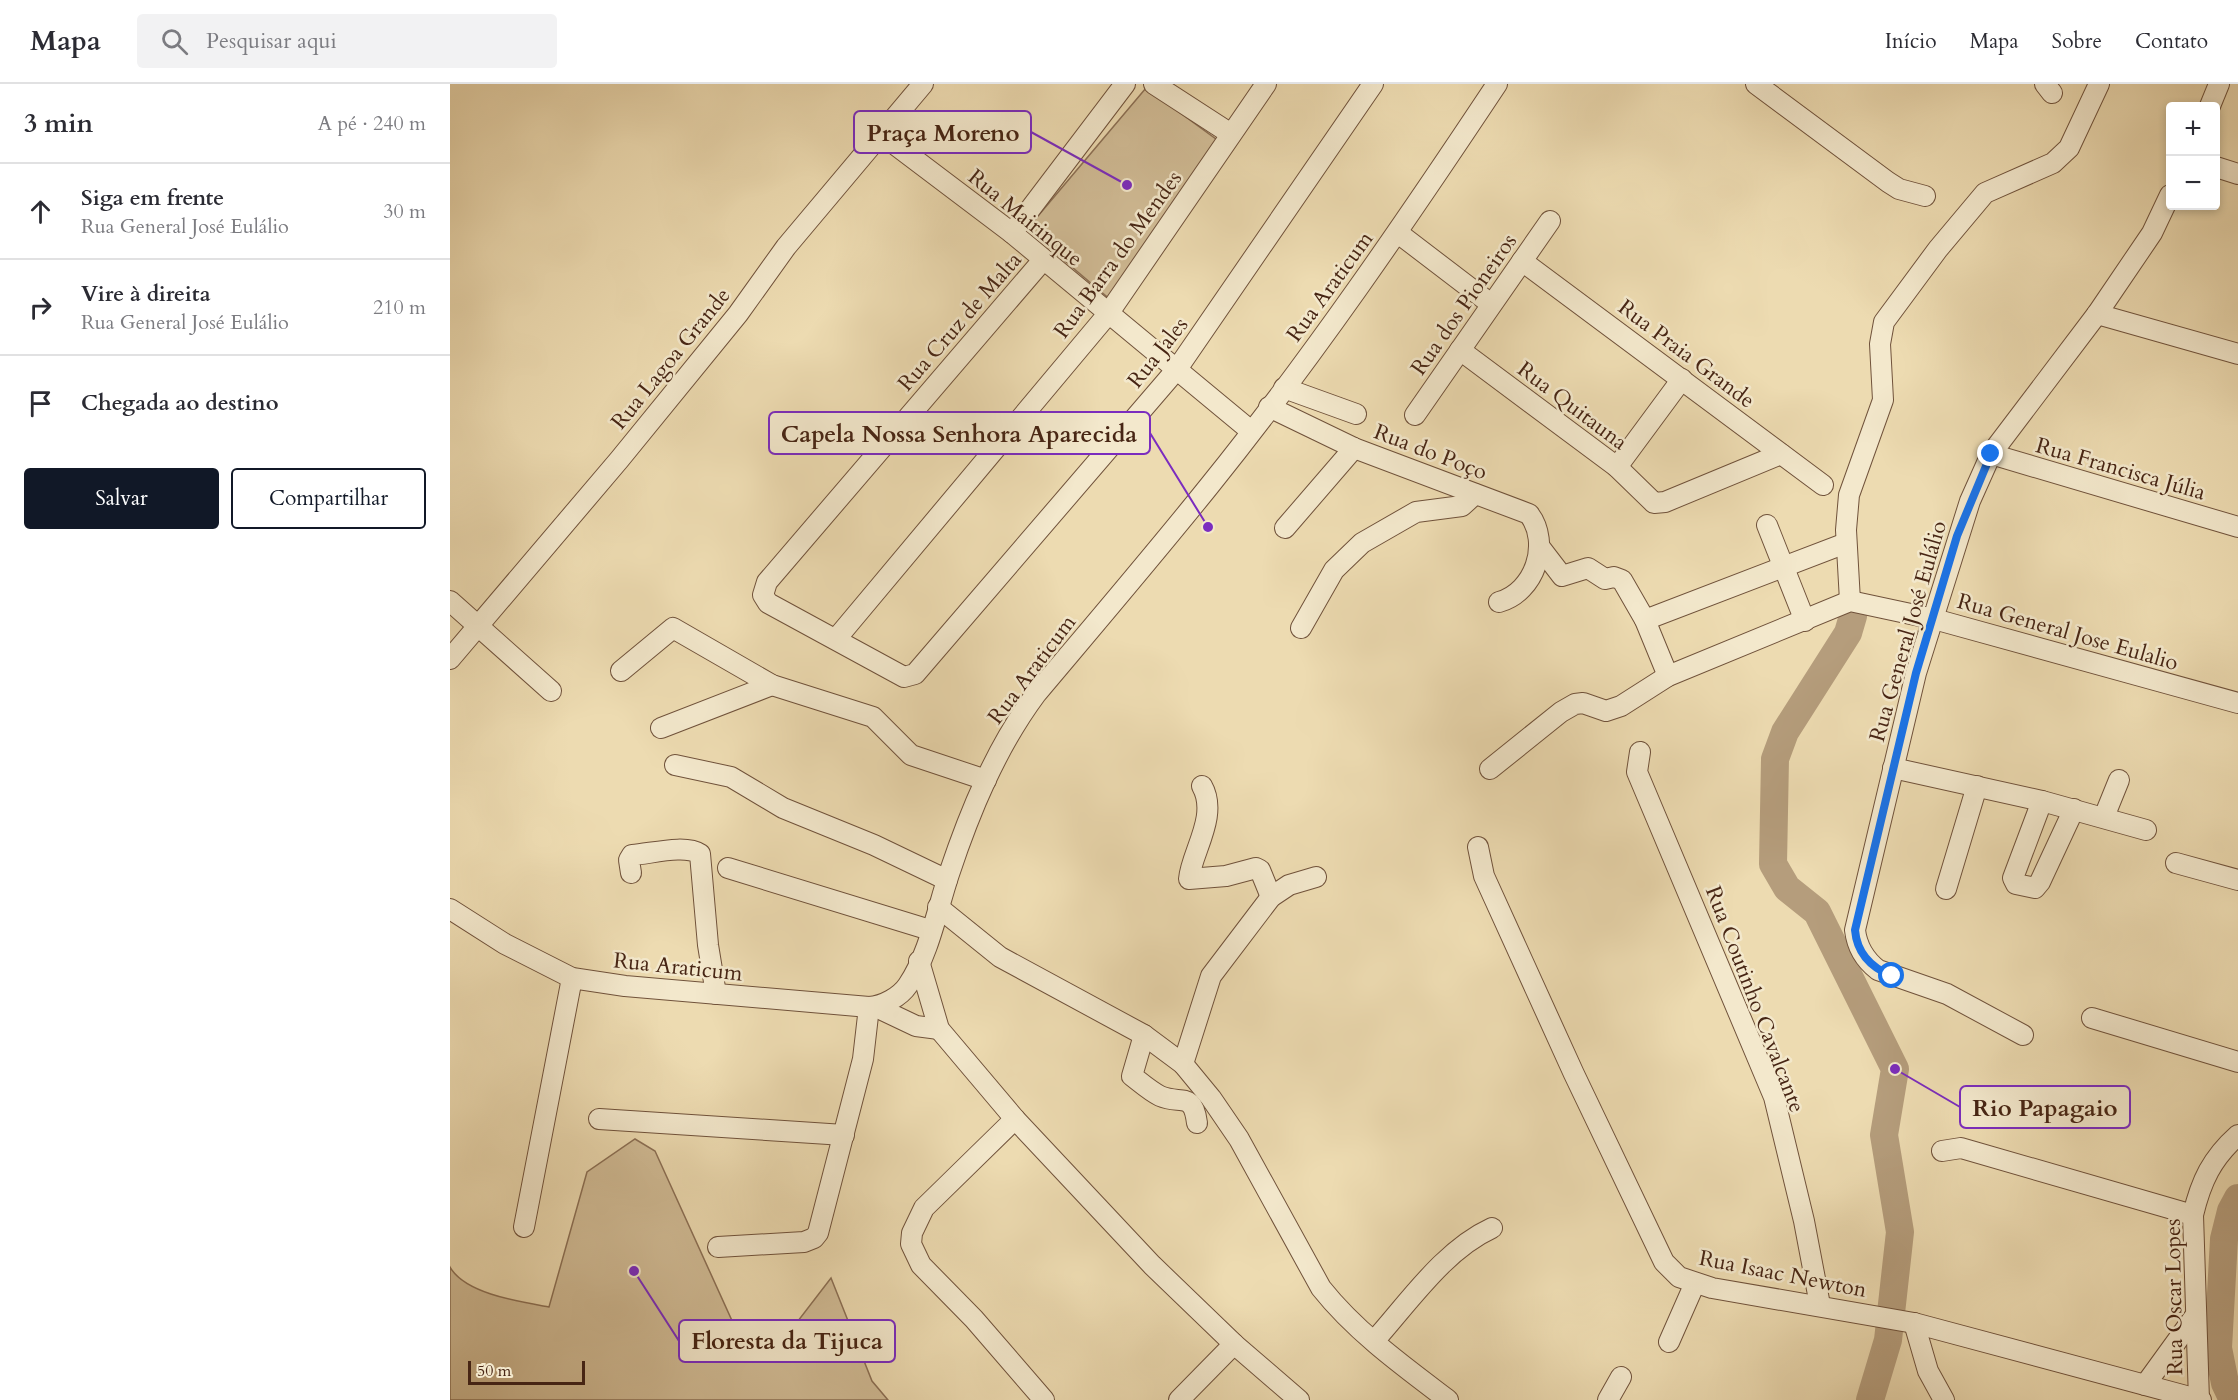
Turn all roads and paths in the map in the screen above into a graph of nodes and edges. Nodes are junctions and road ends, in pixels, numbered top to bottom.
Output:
1 (923, 84) edge
2 (1125, 84) edge
3 (1154, 84) edge
4 (1266, 84) edge
5 (1373, 84) edge
6 (1497, 84) edge
7 (1756, 84) edge
8 (2099, 84) edge
9 (2220, 84) edge
10 (2212, 102) edge
11 (880, 134) junction
12 (1231, 134) junction
13 (2220, 168) edge
14 (2238, 174) edge
15 (1925, 196) dead end
16 (2166, 203) edge
17 (1550, 221) dead end
18 (1398, 232) junction
19 (1012, 233) junction
20 (1043, 260) junction
21 (1522, 261) junction
22 (1491, 304) junction
23 (1108, 314) junction
24 (2097, 314) junction
25 (1460, 350) junction
26 (2238, 354) edge
27 (1177, 369) junction
28 (1682, 379) junction
29 (1284, 388) junction
30 (1269, 407) junction
31 (1356, 414) dead end
32 (1416, 415) dead end
33 (1251, 431) junction
34 (1354, 448) junction
35 (1781, 454) junction
36 (1991, 454) junction
37 (1617, 467) junction
38 (1823, 485) dead end
39 (1475, 494) junction
40 (1767, 525) dead end
41 (2238, 527) edge
42 (1284, 528) dead end
43 (1846, 543) junction
44 (1538, 555) junction
45 (1783, 567) junction
46 (450, 601) edge
47 (1850, 601) junction
48 (1499, 602) dead end
49 (1934, 619) junction
50 (1645, 620) junction
51 (1804, 621) junction
52 (477, 624) junction
53 (1301, 628) dead end
54 (836, 639) junction
55 (450, 659) edge
56 (621, 671) dead end
57 (902, 675) joint
58 (1668, 676) junction
59 (772, 685) junction
60 (551, 691) dead end
61 (2238, 704) edge
62 (661, 729) dead end
63 (1640, 752) dead end
64 (675, 765) dead end
65 (1893, 768) junction
66 (1490, 769) dead end
67 (986, 780) junction
68 (2119, 780) dead end
69 (1202, 786) dead end
70 (1977, 786) junction
71 (2042, 801) junction
72 (2074, 809) junction
73 (2104, 817) junction
74 (2146, 830) dead end
75 (1478, 848) dead end
76 (2176, 863) dead end
77 (728, 868) dead end
78 (631, 873) dead end
79 (1316, 877) dead end
80 (947, 880) junction
81 (2238, 880) edge
82 (1946, 889) dead end
83 (1271, 897) junction
84 (938, 907) junction
85 (450, 909) edge
86 (930, 930) junction
87 (919, 961) junction
88 (572, 978) junction
89 (716, 994) junction
90 (873, 1007) junction
91 (2092, 1018) dead end
92 (939, 1029) junction
93 (1144, 1035) junction
94 (2022, 1035) dead end
95 (2238, 1062) edge
96 (1183, 1064) junction
97 (600, 1119) dead end
98 (1015, 1119) junction
99 (1197, 1123) dead end
100 (844, 1135) junction
101 (2238, 1135) edge
102 (1942, 1151) dead end
103 (2193, 1215) junction
104 (524, 1227) dead end
105 (1492, 1228) dead end
106 (718, 1247) dead end
107 (1695, 1283) junction
108 (1820, 1305) junction
109 (2195, 1316) junction
110 (1909, 1322) junction
111 (1374, 1341) junction
112 (1669, 1342) dead end
113 (1234, 1344) junction
114 (1621, 1377) dead end
115 (2145, 1385) junction
116 (1044, 1400) edge
117 (1179, 1400) edge
118 (1299, 1400) edge
119 (1448, 1400) edge
120 (1608, 1400) edge
121 (1944, 1400) edge
122 (2200, 1400) edge

1 - 11 street, Rua Lagoa Grande
2 - 19 street
3 - 12 street
4 - 12 street, Rua Barra do Mendes
5 - 27 street, Rua Jales
6 - 18 street, Rua Araticum
7 - 15 street
8 - 43 street
9 - 10 street
11 - 19 street, Rua Mairinque
11 - 52 street, Rua Lagoa Grande
12 - 23 street, Rua Barra do Mendes
13 - 14 street
16 - 24 street, Rua General José Eulálio
17 - 21 street, Rua dos Pioneiros
18 - 22 street
18 - 29 street, Rua Araticum
19 - 20 street, Rua Mairinque
20 - 23 street, Rua Mairinque
20 - 54 street, Rua Cruz de Malta
21 - 22 street, Rua dos Pioneiros
21 - 28 street, Rua Praia Grande
22 - 25 street, Rua dos Pioneiros
23 - 27 street, Rua Mairinque
23 - 54 street, Rua Barra do Mendes
24 - 26 street
24 - 36 street, Rua General José Eulálio
25 - 32 street, Rua dos Pioneiros
25 - 37 street, Rua Quitauna
27 - 33 street, Rua Mairinque
27 - 57 street, Rua Jales
28 - 35 street, Rua Praia Grande
28 - 37 street
29 - 30 street, Rua Araticum
29 - 31 street
30 - 33 street, Rua Araticum
30 - 34 street, Rua do Poço
33 - 67 street, Rua Araticum
34 - 39 street, Rua do Poço
34 - 42 street
35 - 37 street, Rua Quitauna
35 - 38 street, Rua Praia Grande
36 - 41 street, Rua Francisca Júlia
36 - 49 street, Rua General José Eulálio
39 - 44 street, Rua do Poço
39 - 53 street
40 - 45 street
43 - 45 street
43 - 47 street
44 - 48 street
44 - 50 street
45 - 50 street
45 - 51 street
46 - 52 street
47 - 49 street, Rua General Jose Eulalio
47 - 51 street
49 - 61 street, Rua General Jose Eulalio
49 - 65 street, Rua General José Eulálio
50 - 58 street
51 - 58 street
52 - 55 street, Rua Lagoa Grande
52 - 60 street
54 - 57 street, Rua Cruz de Malta
56 - 59 street
58 - 66 street
59 - 62 street
59 - 67 street
63 - 108 street, Rua Coutinho Cavalcante
64 - 80 street
65 - 70 street
65 - 94 street, Rua General José Eulálio
67 - 80 street, Rua Araticum
68 - 73 street
69 - 83 street
70 - 71 street
70 - 82 street
71 - 72 street
71 - 72 street
72 - 73 street
73 - 74 street
75 - 107 street, Rua Isaac Newton
76 - 81 street
77 - 86 street
78 - 89 street
79 - 83 street
80 - 84 street, Rua Araticum
83 - 96 street
84 - 86 street, Rua Araticum
84 - 93 street
85 - 88 street, Rua Araticum
86 - 87 street, Rua Araticum
87 - 90 street, Rua Araticum
87 - 92 street
88 - 89 street, Rua Araticum
88 - 104 street
89 - 90 street, Rua Araticum
90 - 92 street
90 - 100 street
91 - 95 street
92 - 98 street
93 - 96 street
93 - 99 street
96 - 111 street
97 - 100 street
98 - 113 street
98 - 116 street
100 - 106 street
101 - 103 street, Rua Oscar Lopes
102 - 103 street
103 - 109 street, Rua Oscar Lopes
105 - 111 street
107 - 108 street, Rua Isaac Newton
107 - 112 street
108 - 110 street, Rua Isaac Newton
109 - 115 street
109 - 122 street, Rua Oscar Lopes
110 - 115 street, Rua Isaac Newton
110 - 121 street
111 - 119 street
113 - 117 street
113 - 118 street
114 - 120 street
115 - 122 street, Rua Isaac Newton

